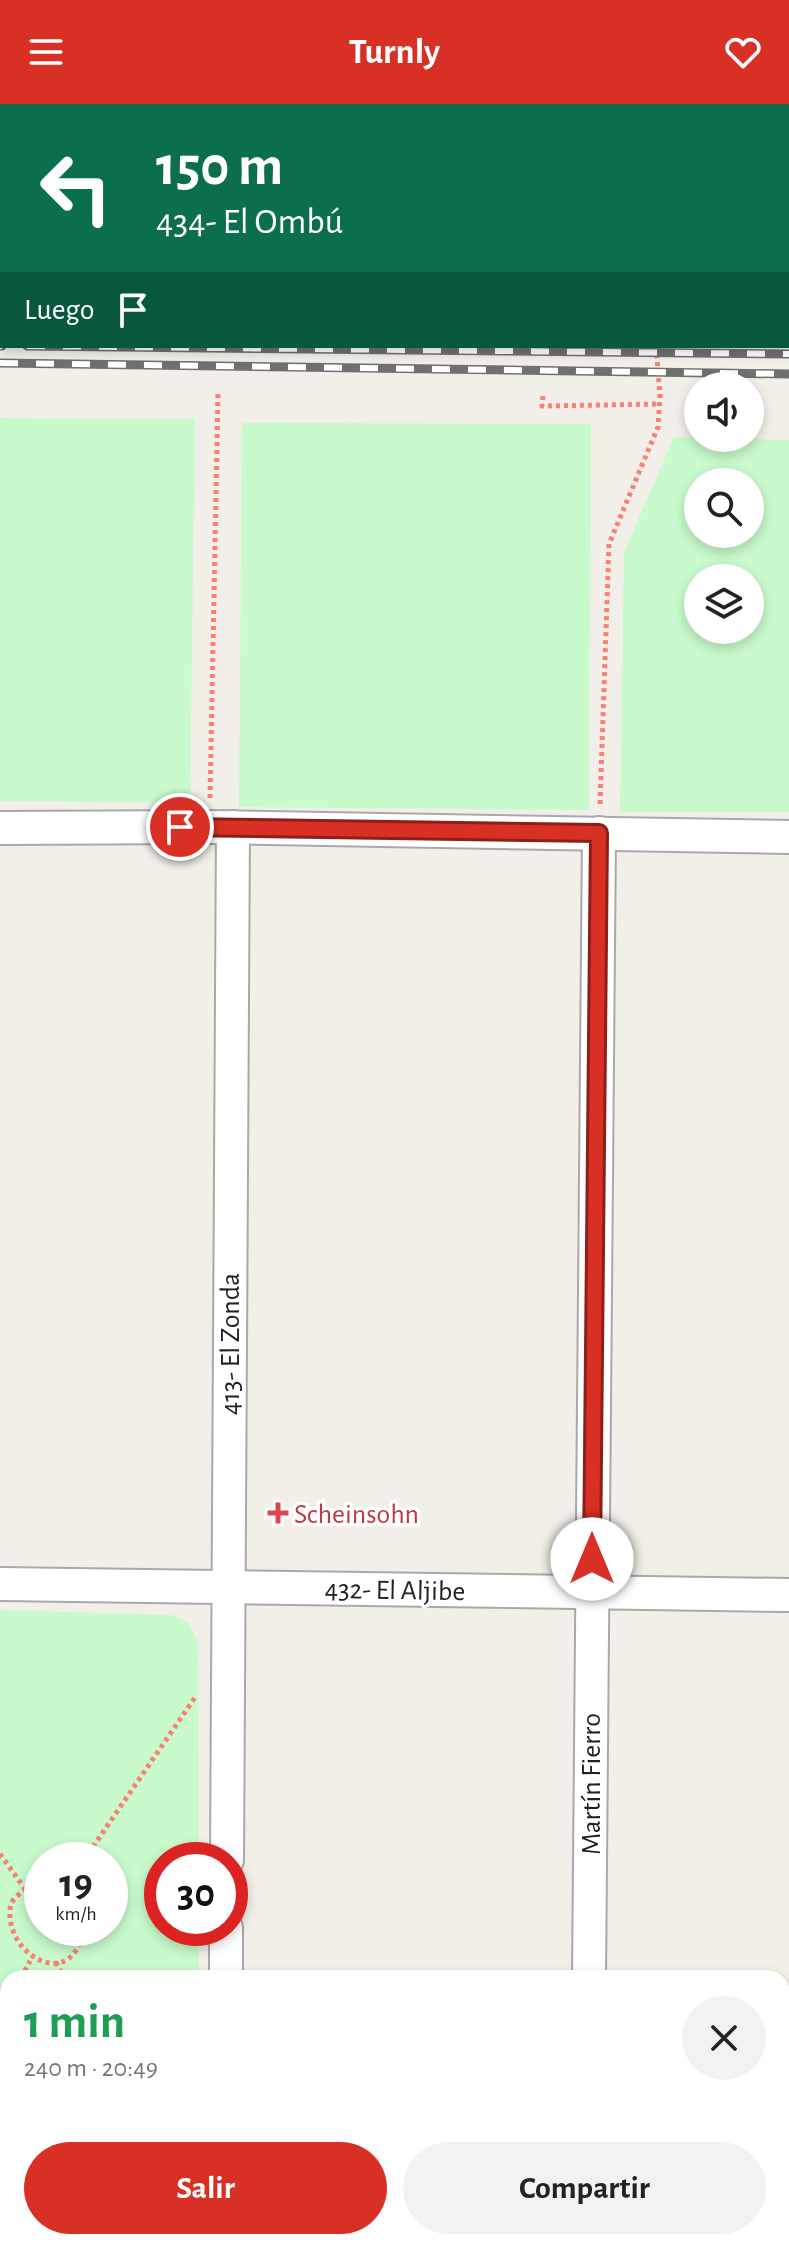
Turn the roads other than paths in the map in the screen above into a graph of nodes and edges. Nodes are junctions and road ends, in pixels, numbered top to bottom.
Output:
1 (221, 827) junction
2 (0, 828) edge
3 (599, 833) junction
4 (789, 837) edge
5 (0, 1584) edge
6 (227, 1587) junction
7 (591, 1591) junction
8 (789, 1595) edge
9 (227, 1842) edge
10 (226, 1946) edge
11 (226, 1970) edge
12 (589, 1970) edge

1 - 2 street
1 - 3 street
1 - 6 street, 413- El Zonda
3 - 4 street
3 - 7 street, Martín Fierro
5 - 6 street, 432- El Aljibe
6 - 7 street, 432- El Aljibe
6 - 9 street, 413- El Zonda
7 - 8 street, 432- El Aljibe
7 - 12 street, Martín Fierro
10 - 11 street

